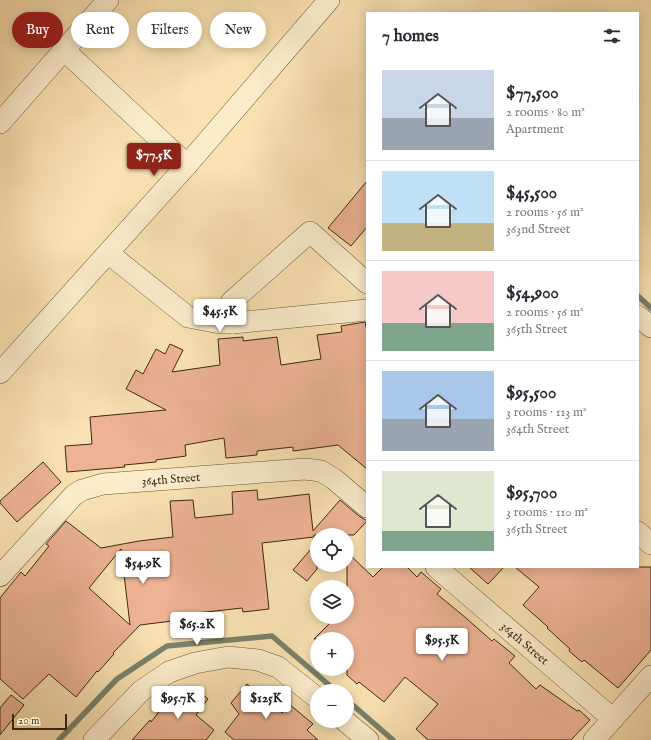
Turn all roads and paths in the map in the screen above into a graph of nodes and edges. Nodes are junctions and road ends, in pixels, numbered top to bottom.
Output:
1 (108, 0) edge
2 (329, 0) edge
3 (64, 50) junction
4 (0, 123) edge
5 (187, 165) junction
6 (108, 253) junction
7 (366, 282) edge
8 (366, 310) edge
9 (639, 317) edge
10 (233, 323) junction
11 (651, 327) edge
12 (0, 373) edge
13 (366, 507) edge
14 (639, 533) edge
15 (651, 544) edge
16 (437, 568) edge
17 (0, 576) edge
18 (651, 676) edge
19 (310, 692) edge
20 (613, 719) junction
21 (353, 728) edge
22 (94, 740) edge
23 (368, 740) edge
24 (594, 740) edge

1 - 3 street
2 - 5 street
3 - 4 street
3 - 5 street
5 - 6 street
6 - 10 street
6 - 12 street
7 - 10 street
8 - 10 street
9 - 11 street
13 - 17 street, 364th Street
14 - 15 street
16 - 20 street, 364th Street
18 - 20 street
19 - 22 street
20 - 24 street
21 - 23 street

